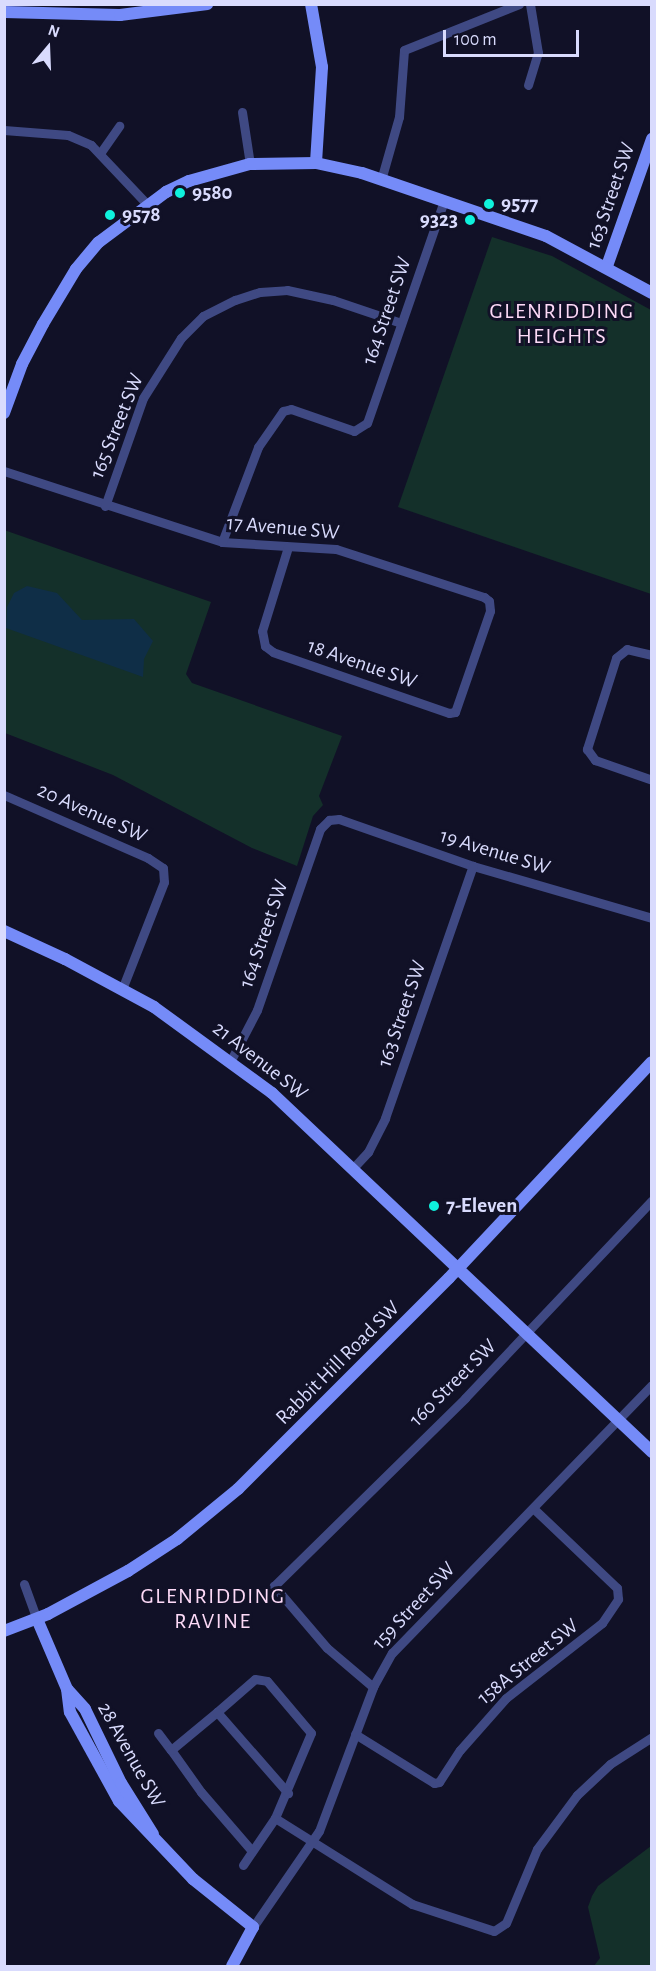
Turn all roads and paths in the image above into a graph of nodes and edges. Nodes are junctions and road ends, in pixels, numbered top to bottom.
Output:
1 (207, 4) edge
2 (311, 4) edge
3 (519, 4) edge
4 (530, 4) edge
5 (4, 12) edge
6 (528, 85) dead end
7 (242, 112) dead end
8 (119, 126) dead end
9 (4, 130) edge
10 (651, 139) edge
11 (101, 152) junction
12 (316, 163) junction
13 (250, 164) junction
14 (381, 180) junction
15 (444, 201) junction
16 (146, 203) junction
17 (607, 266) junction
18 (651, 292) edge
19 (401, 323) junction
20 (4, 413) edge
21 (4, 471) edge
22 (105, 506) junction
23 (222, 542) junction
24 (288, 547) junction
25 (651, 655) edge
26 (449, 713) joint
27 (651, 780) edge
28 (4, 795) edge
29 (329, 820) joint
30 (473, 866) junction
31 (651, 918) edge
32 (4, 931) edge
33 (122, 989) junction
34 (231, 1060) junction
35 (651, 1062) edge
36 (354, 1167) junction
37 (651, 1200) edge
38 (458, 1267) junction
39 (527, 1333) junction
40 (651, 1385) edge
41 (618, 1420) junction
42 (651, 1452) edge
43 (534, 1509) junction
44 (24, 1584) dead end
45 (37, 1619) junction
46 (4, 1631) edge
47 (373, 1687) junction
48 (217, 1712) junction
49 (158, 1733) dead end
50 (356, 1734) junction
51 (651, 1737) edge
52 (171, 1750) junction
53 (288, 1793) junction
54 (275, 1818) junction
55 (311, 1842) junction
56 (252, 1851) junction
57 (243, 1865) dead end
58 (253, 1927) junction
59 (232, 1966) edge

1 - 5 street
2 - 12 street
3 - 14 street
4 - 6 street
7 - 13 street
8 - 11 street
9 - 11 street
10 - 17 street, 163 Street SW
11 - 16 street
12 - 13 street
12 - 14 street
13 - 16 street
14 - 15 street
15 - 17 street
15 - 19 street, 164 Street SW
16 - 20 street
17 - 18 street
19 - 22 street, 165 Street SW
19 - 23 street, 164 Street SW
21 - 22 street, 17 Avenue SW
22 - 23 street, 17 Avenue SW
23 - 24 street, 17 Avenue SW
24 - 26 street, 18 Avenue SW
24 - 26 street, 17 Avenue SW
25 - 27 street
28 - 33 street, 20 Avenue SW
29 - 30 street, 19 Avenue SW
29 - 34 street, 164 Street SW
30 - 31 street, 19 Avenue SW
30 - 36 street, 163 Street SW
32 - 33 street, 21 Avenue SW
33 - 34 street, 21 Avenue SW
34 - 36 street, 21 Avenue SW
35 - 38 street, Rabbit Hill Road SW
36 - 38 street, 21 Avenue SW
37 - 39 street, 160 Street SW
38 - 39 street, 21 Avenue SW
38 - 45 street, Rabbit Hill Road SW
39 - 41 street, 21 Avenue SW
39 - 47 street, 160 Street SW
40 - 41 street, 159 Street SW
41 - 42 street, 21 Avenue SW
41 - 43 street, 159 Street SW
43 - 47 street, 159 Street SW
43 - 50 street, 158A Street SW
44 - 45 street
45 - 46 street, Rabbit Hill Road SW
45 - 58 street, 28 Avenue SW
47 - 50 street, 159 Street SW
48 - 52 street
48 - 53 street
48 - 53 street
49 - 52 street
50 - 55 street, 159 Street SW
51 - 55 street
52 - 56 street
53 - 54 street
54 - 55 street
54 - 56 street
55 - 58 street, 159 Street SW
56 - 57 street
58 - 59 street

